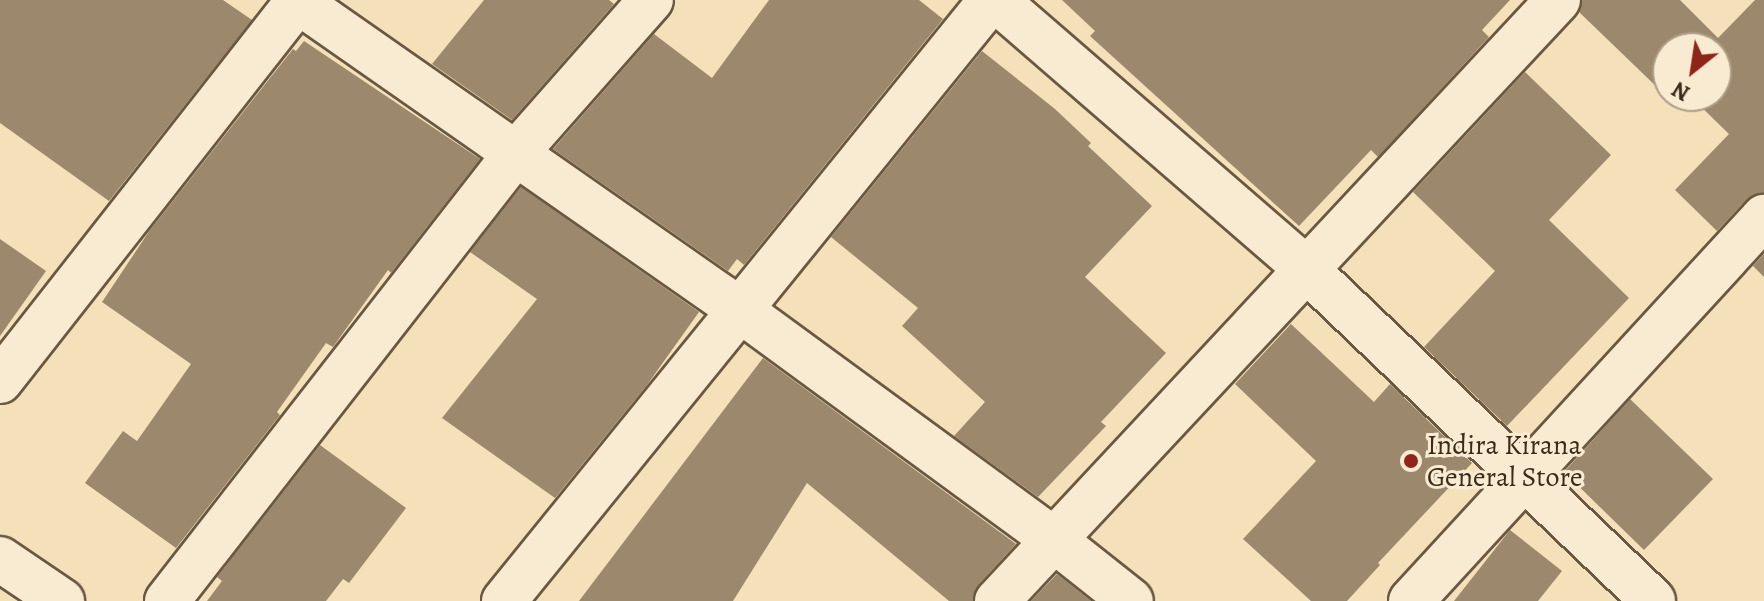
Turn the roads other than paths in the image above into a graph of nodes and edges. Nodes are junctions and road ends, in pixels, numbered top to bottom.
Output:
1 (651, 0) edge
2 (994, 0) edge
3 (298, 1) edge
4 (1545, 5) edge
5 (516, 153) junction
6 (1764, 217) edge
7 (1306, 269) junction
8 (740, 310) junction
9 (0, 381) edge
10 (1526, 476) junction
11 (1054, 540) junction
12 (0, 559) edge
13 (62, 601) edge
14 (167, 601) edge
15 (504, 601) edge
16 (997, 601) edge
17 (1131, 601) edge
18 (1411, 601) edge
19 (1653, 601) edge

1 - 5 street
2 - 7 street
2 - 8 street
3 - 5 street
3 - 9 street
4 - 7 street
5 - 8 street
5 - 14 street
6 - 10 street
7 - 10 street
7 - 11 street
8 - 11 street
8 - 15 street
10 - 18 street
10 - 19 street
11 - 16 street
11 - 17 street
12 - 13 street

